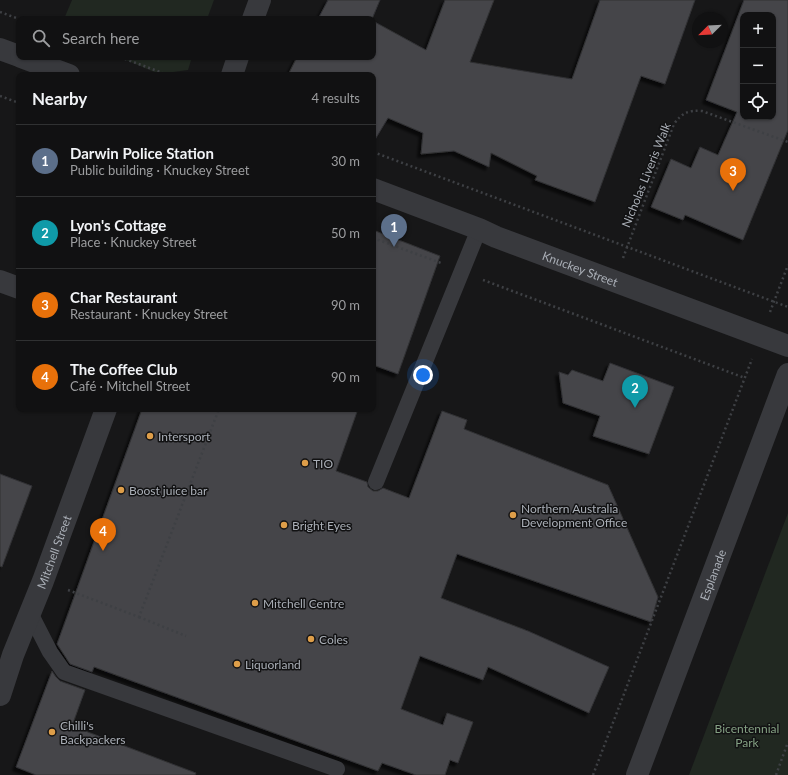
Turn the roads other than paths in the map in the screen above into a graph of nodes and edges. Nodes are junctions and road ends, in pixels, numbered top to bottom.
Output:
1 (260, 0) edge
2 (254, 16) edge
3 (0, 49) edge
4 (16, 55) edge
5 (28, 60) edge
6 (237, 60) edge
7 (61, 72) edge
8 (233, 72) edge
9 (376, 190) edge
10 (479, 229) junction
11 (0, 281) edge
12 (16, 287) edge
13 (788, 346) edge
14 (788, 374) edge
15 (105, 412) edge
16 (376, 482) dead end
17 (30, 613) junction
18 (0, 695) edge
19 (337, 769) dead end
20 (637, 775) edge

1 - 2 street
3 - 4 street
5 - 7 street
6 - 8 street
9 - 10 street, Knuckey Street
10 - 13 street, Knuckey Street
10 - 16 lane
11 - 12 street
14 - 20 street, Esplanade
15 - 17 street, Mitchell Street
17 - 18 street, Mitchell Street
17 - 19 lane

